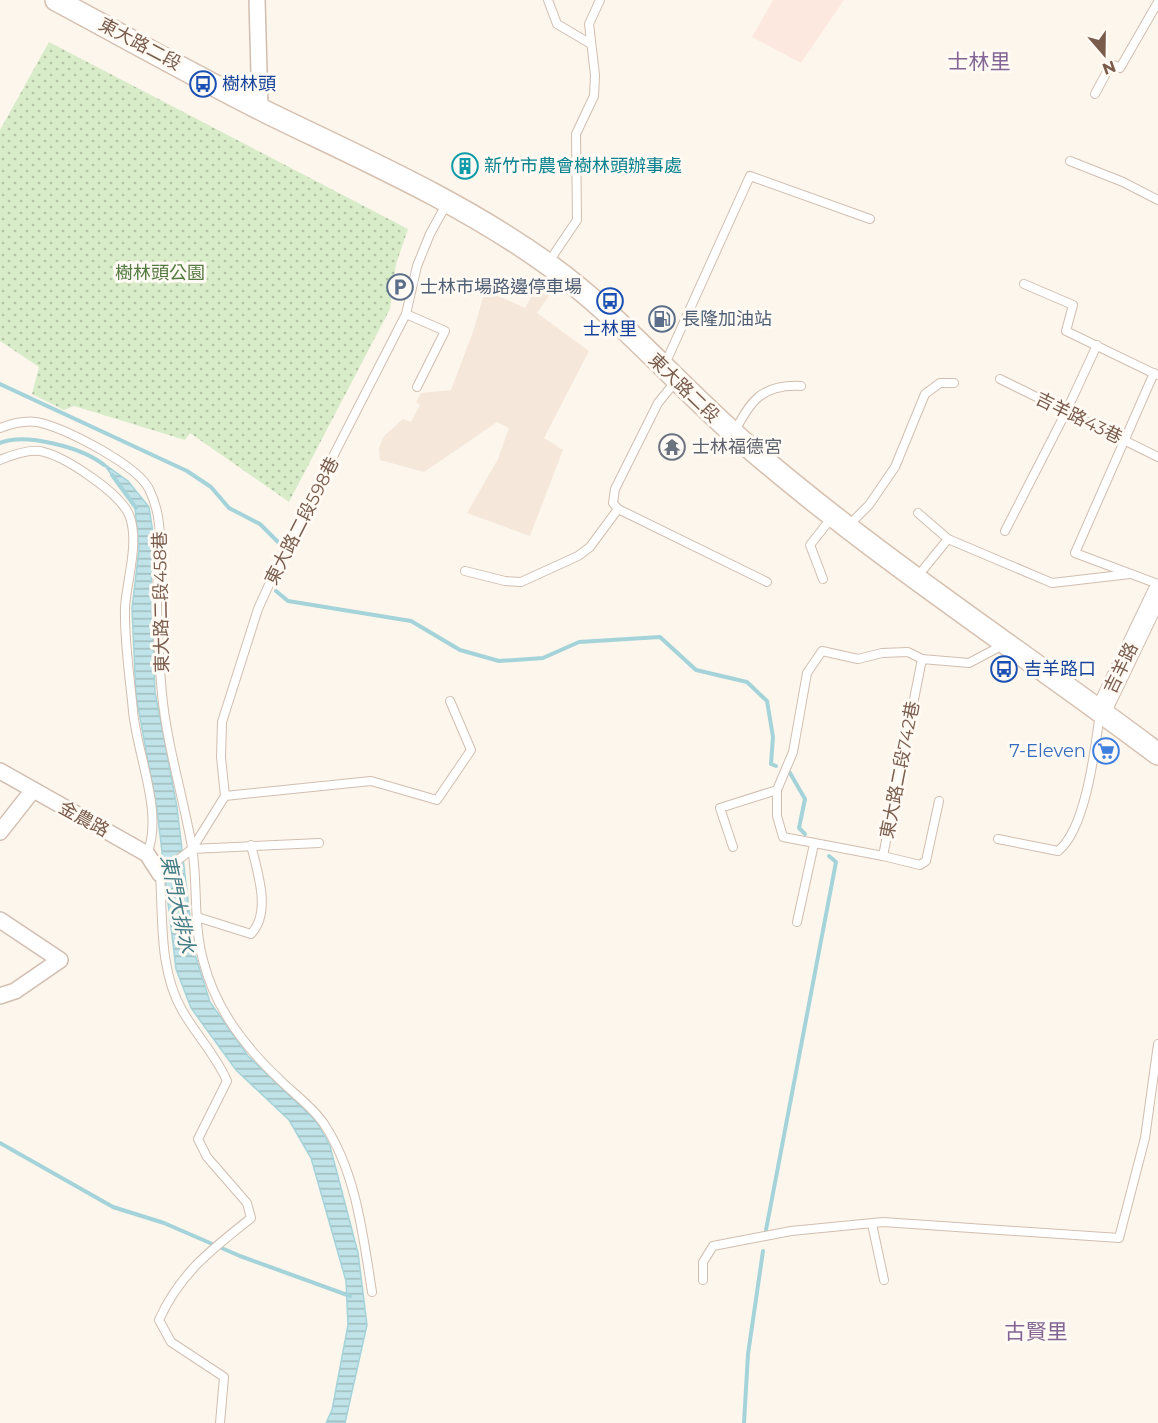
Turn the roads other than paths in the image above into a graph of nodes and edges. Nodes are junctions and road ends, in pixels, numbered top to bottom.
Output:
1 (56, 0) edge
2 (257, 0) edge
3 (548, 0) edge
4 (600, 0) edge
5 (1158, 2) edge
6 (591, 44) junction
7 (1095, 94) dead end
8 (260, 109) junction
9 (1070, 161) dead end
10 (1158, 200) edge
11 (448, 201) junction
12 (870, 219) dead end
13 (548, 264) junction
14 (1024, 284) dead end
15 (406, 314) junction
16 (1097, 345) junction
17 (669, 374) junction
18 (1156, 374) edge
19 (1000, 379) dead end
20 (954, 383) dead end
21 (801, 386) dead end
22 (417, 387) dead end
23 (1066, 412) junction
24 (0, 428) edge
25 (734, 434) junction
26 (1124, 441) junction
27 (1158, 457) edge
28 (0, 460) edge
29 (618, 509) junction
30 (918, 513) dead end
31 (841, 520) junction
32 (1005, 531) dead end
33 (948, 539) junction
34 (465, 571) dead end
35 (1132, 574) junction
36 (916, 578) junction
37 (823, 579) dead end
38 (767, 582) dead end
39 (1157, 594) edge
40 (1006, 644) junction
41 (922, 659) junction
42 (450, 701) dead end
43 (1101, 711) junction
44 (1158, 754) edge
45 (0, 771) edge
46 (33, 790) junction
47 (777, 790) junction
48 (225, 796) junction
49 (939, 801) dead end
50 (0, 832) edge
51 (998, 839) dead end
52 (319, 843) dead end
53 (814, 844) junction
54 (251, 845) junction
55 (733, 847) dead end
56 (192, 849) junction
57 (147, 854) junction
58 (884, 856) junction
59 (160, 874) junction
60 (197, 917) junction
61 (0, 920) edge
62 (797, 922) dead end
63 (0, 996) edge
64 (1158, 1044) edge
65 (872, 1224) junction
66 (884, 1280) dead end
67 (703, 1281) dead end
68 (372, 1292) dead end
69 (220, 1423) edge

1 - 8 main road, 東大路二段
2 - 8 street
3 - 6 lane
4 - 6 lane
5 - 7 lane
6 - 13 lane
8 - 11 main road, 東大路二段
9 - 10 lane
11 - 13 main road, 東大路二段
11 - 15 lane, 東大路二段598巷
12 - 17 lane
13 - 17 main road, 東大路二段
14 - 16 lane
15 - 22 lane
15 - 48 lane, 東大路二段598巷
16 - 18 lane
16 - 23 lane
17 - 25 main road, 東大路二段
17 - 29 lane
18 - 26 lane
19 - 23 lane, 吉羊路43巷
20 - 31 lane
21 - 25 lane
23 - 26 lane, 吉羊路43巷
23 - 32 lane
24 - 56 lane, 東大路二段458巷
25 - 31 main road, 東大路二段
26 - 27 lane, 吉羊路43巷
26 - 35 lane
28 - 57 lane
29 - 34 lane
29 - 38 lane
30 - 33 lane
31 - 36 main road, 東大路二段
31 - 37 lane
33 - 35 lane
33 - 36 lane
35 - 39 lane
36 - 40 main road, 東大路二段
39 - 43 street, 吉羊路
40 - 41 lane
40 - 43 main road, 東大路二段
41 - 47 lane
41 - 58 lane, 東大路二段742巷
42 - 48 lane
43 - 44 main road, 東大路二段
43 - 51 lane
45 - 46 street, 金農路
46 - 50 street
46 - 57 street, 金農路
47 - 53 lane, 東大路二段742巷
47 - 55 lane
48 - 56 lane
49 - 58 lane
52 - 54 lane
53 - 58 lane, 東大路二段742巷
53 - 62 lane
54 - 56 lane
54 - 60 lane
56 - 59 lane
56 - 60 lane, 東大路二段458巷
57 - 59 street, 金農路
59 - 69 lane
60 - 68 lane, 東大路二段458巷
61 - 63 street
64 - 65 lane
65 - 66 lane
65 - 67 lane

